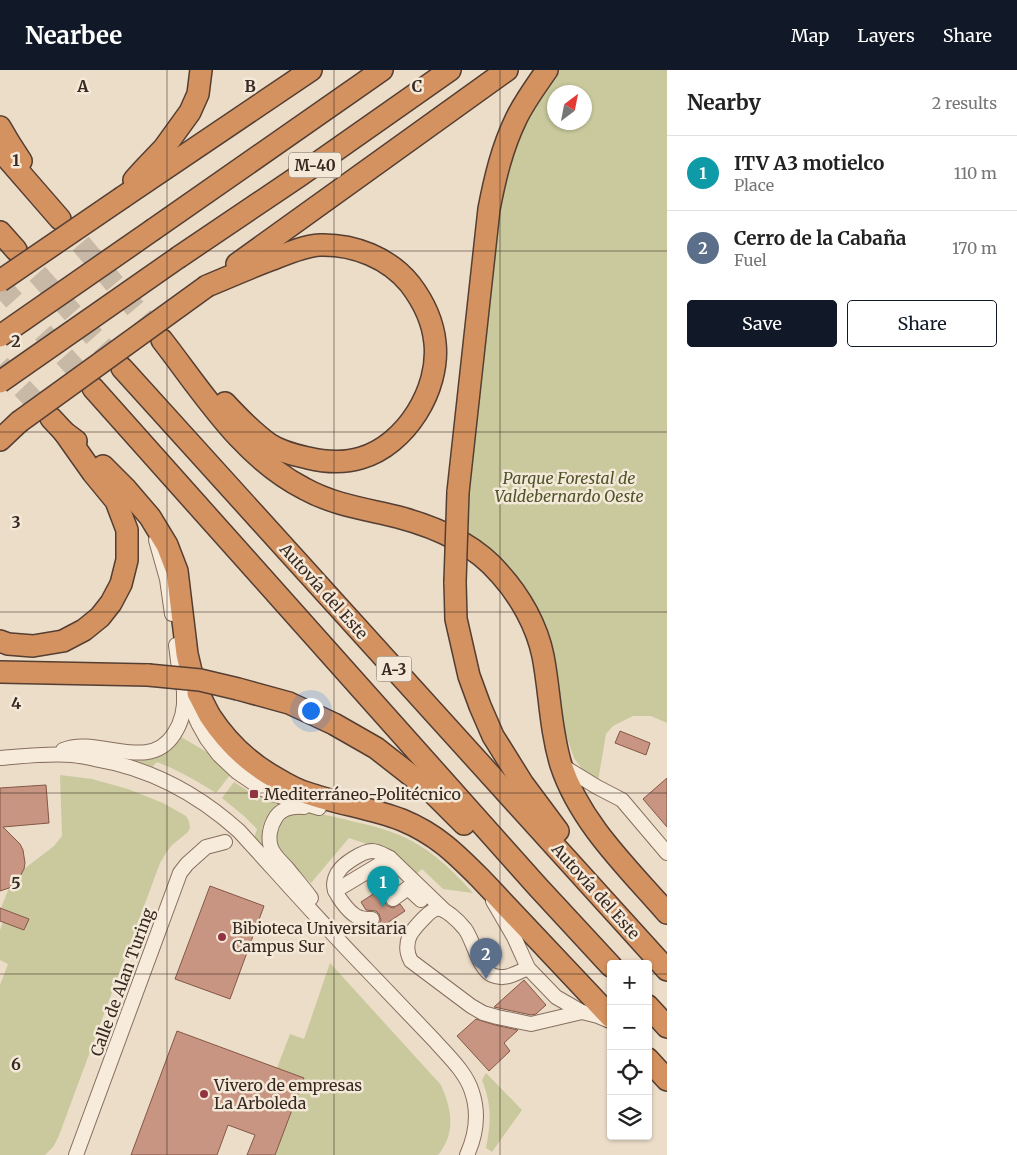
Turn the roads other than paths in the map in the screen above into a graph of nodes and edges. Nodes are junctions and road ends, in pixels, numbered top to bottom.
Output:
1 (201, 70) edge
2 (311, 70) edge
3 (382, 70) edge
4 (450, 70) edge
5 (507, 70) edge
6 (548, 70) edge
7 (297, 77) edge
8 (0, 127) edge
9 (0, 150) edge
10 (123, 197) junction
11 (46, 202) junction
12 (60, 219) tunnel mouth
13 (0, 232) edge
14 (16, 250) tunnel mouth
15 (0, 281) edge
16 (207, 286) junction
17 (0, 336) edge
18 (122, 368) tunnel mouth
19 (0, 382) edge
20 (93, 388) tunnel mouth
21 (20, 422) junction
22 (0, 434) edge
23 (0, 440) edge
24 (150, 517) junction
25 (0, 641) edge
26 (191, 670) dead end
27 (0, 672) edge
28 (191, 692) junction
29 (54, 754) junction
30 (0, 758) edge
31 (561, 765) junction
32 (319, 808) junction
33 (402, 820) junction
34 (225, 842) dead end
35 (667, 853) edge
36 (480, 878) junction
37 (537, 886) junction
38 (393, 899) dead end
39 (438, 910) junction
40 (667, 913) edge
41 (372, 918) dead end
42 (667, 951) edge
43 (356, 959) junction
44 (607, 962) edge
45 (528, 968) junction
46 (667, 970) edge
47 (652, 1010) edge
48 (582, 1012) junction
49 (607, 1013) edge
50 (607, 1020) edge
51 (667, 1027) edge
52 (652, 1063) edge
53 (667, 1080) edge
54 (76, 1155) edge
55 (468, 1155) edge

1 - 10 highway
2 - 7 highway
3 - 17 highway, M-40, bridge
4 - 19 highway, M-40, bridge
5 - 16 highway
6 - 42 highway, bridge
7 - 10 highway
8 - 11 highway
9 - 11 highway
10 - 15 highway, bridge
11 - 12 highway
13 - 14 highway
16 - 21 highway, bridge
16 - 31 highway
18 - 46 highway, Autovía del Este / A-3
20 - 37 highway, A-3
21 - 22 highway
21 - 23 highway
24 - 25 highway
24 - 26 highway
24 - 28 street
27 - 37 highway, bridge
28 - 29 street
28 - 32 street
28 - 33 highway
29 - 30 street
29 - 43 street
31 - 35 street
31 - 40 highway
32 - 33 street
32 - 43 street
33 - 36 highway
34 - 54 street, Calle de Alan Turing
36 - 45 street
36 - 49 highway
37 - 44 highway, A-3
38 - 39 street
39 - 41 street
39 - 45 street
39 - 48 street
43 - 55 street
45 - 48 street
47 - 51 highway
48 - 50 street
52 - 53 highway

